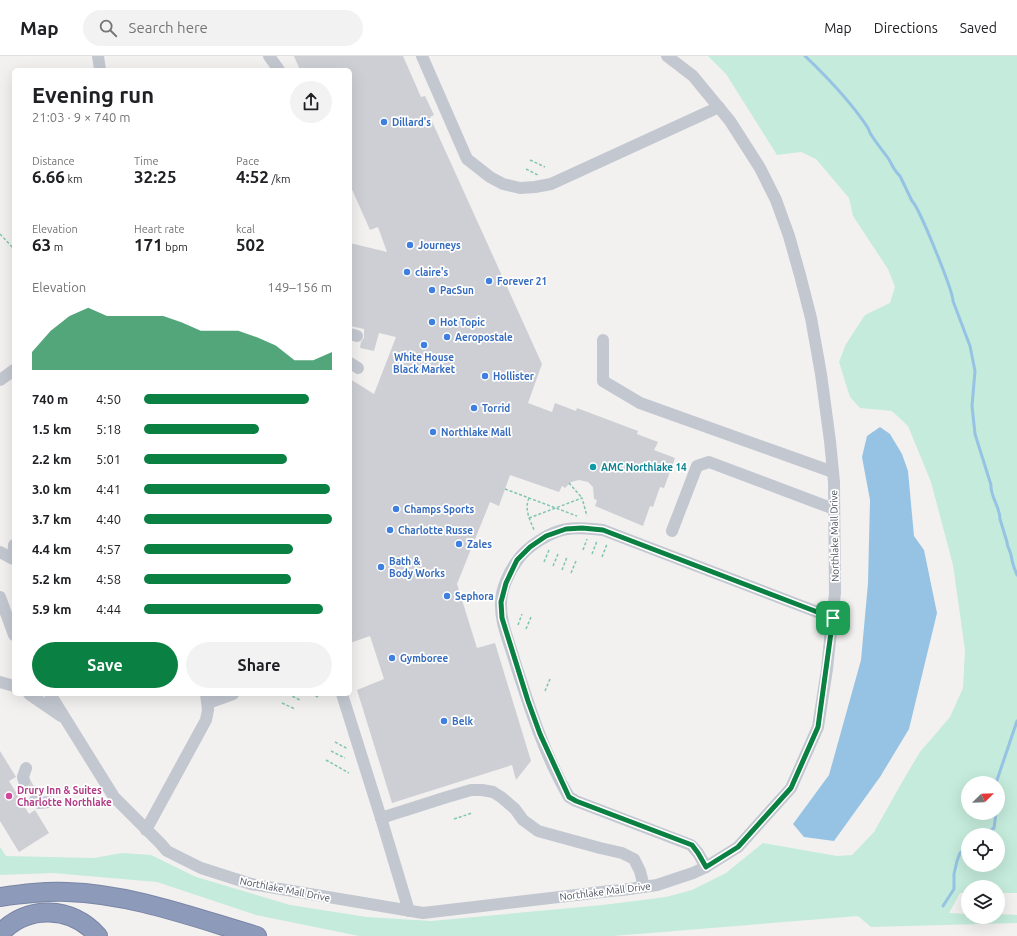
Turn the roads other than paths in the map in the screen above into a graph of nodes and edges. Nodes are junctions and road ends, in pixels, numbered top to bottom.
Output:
1 (98, 56) edge
2 (269, 56) edge
3 (422, 56) edge
4 (668, 56) edge
5 (100, 68) edge
6 (278, 68) edge
7 (719, 107) junction
8 (603, 340) dead end
9 (12, 371) edge
10 (0, 380) edge
11 (832, 472) junction
12 (834, 509) junction
13 (672, 531) dead end
14 (0, 552) edge
15 (12, 558) edge
16 (0, 597) edge
17 (833, 618) junction
18 (8, 622) edge
19 (0, 682) edge
20 (12, 685) edge
21 (32, 696) edge
22 (51, 696) edge
23 (220, 696) edge
24 (343, 696) edge
25 (207, 698) edge
26 (65, 718) junction
27 (26, 768) dead end
28 (24, 781) tunnel mouth
29 (35, 800) dead end
30 (49, 802) dead end
31 (381, 818) junction
32 (146, 830) junction
33 (706, 867) junction
34 (644, 887) junction
35 (0, 897) edge
36 (409, 911) junction
37 (0, 934) edge
38 (98, 936) edge
39 (257, 936) edge

1 - 5 street
2 - 6 street
3 - 7 street
4 - 7 street, Northlake Mall Drive
7 - 11 street, Northlake Mall Drive
8 - 11 street
9 - 10 street
11 - 12 street, Northlake Mall Drive
12 - 13 street
12 - 17 street, Northlake Mall Drive
14 - 15 street
16 - 18 street
17 - 33 street, Northlake Mall Drive
17 - 33 street
19 - 20 street
21 - 26 street
22 - 26 street, Northlake Mall Drive
23 - 25 street
24 - 31 street
25 - 32 street
26 - 32 street, Northlake Mall Drive
27 - 28 street
29 - 30 street
31 - 34 street
31 - 36 street
32 - 36 street, Northlake Mall Drive
33 - 34 street, Northlake Mall Drive
34 - 36 street, Northlake Mall Drive
35 - 39 highway
37 - 38 highway

